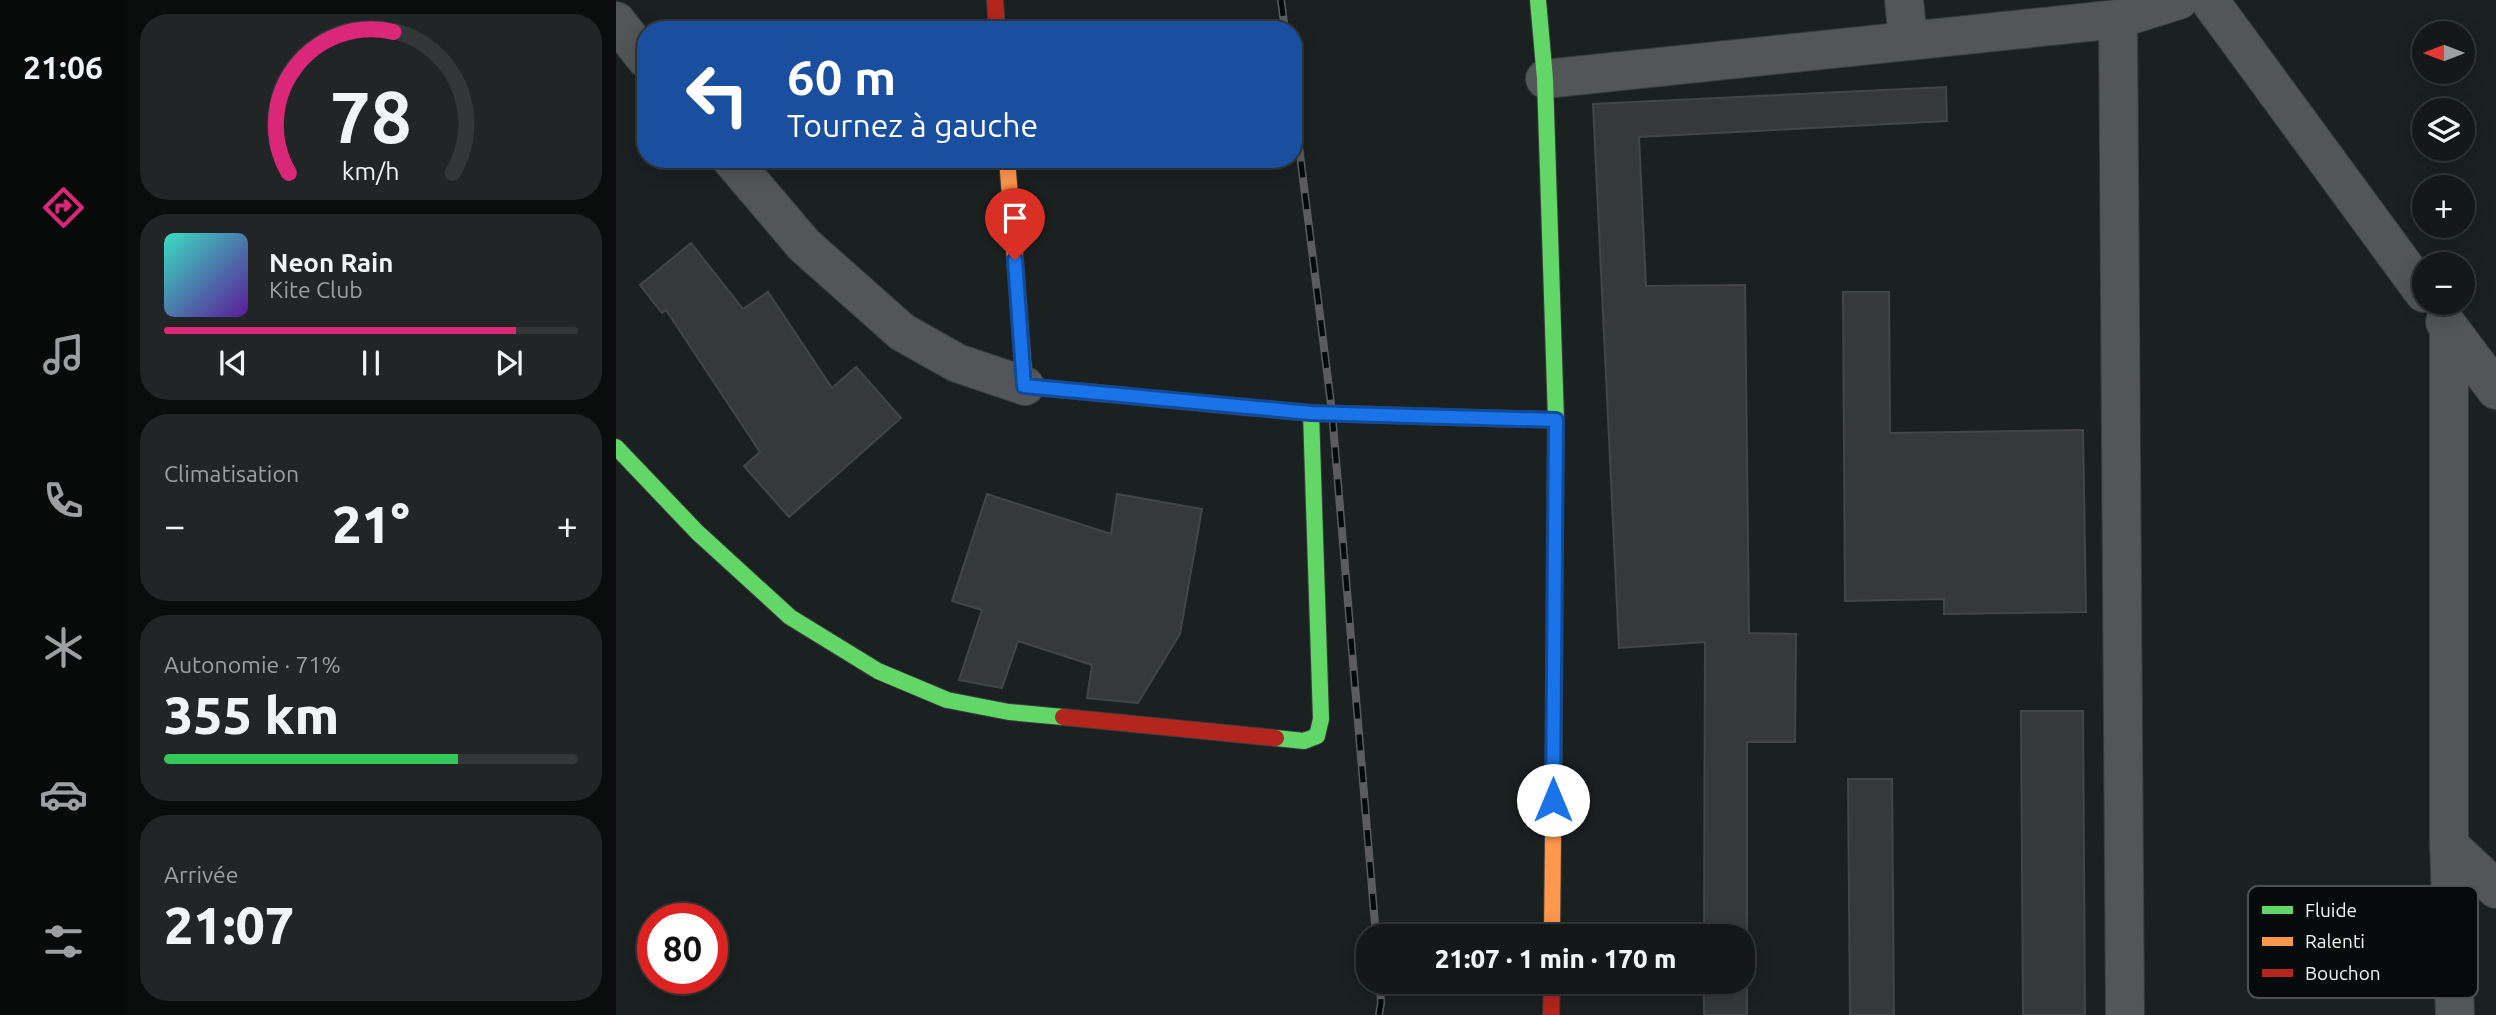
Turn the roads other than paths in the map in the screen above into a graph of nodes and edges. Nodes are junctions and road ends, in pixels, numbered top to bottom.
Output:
1 (995, 0) edge
2 (1538, 0) edge
3 (1904, 0) edge
4 (2202, 1) edge
5 (2118, 19) junction
6 (616, 21) edge
7 (996, 21) edge
8 (1908, 39) junction
9 (637, 48) edge
10 (1545, 79) junction
11 (739, 168) edge
12 (1008, 168) edge
13 (2412, 277) edge
14 (2440, 316) edge
15 (1024, 386) junction
16 (2496, 390) edge
17 (1311, 413) junction
18 (1556, 420) junction
19 (616, 447) edge
20 (2449, 845) junction
21 (2450, 886) edge
22 (2496, 889) edge
23 (1552, 924) edge
24 (1552, 994) edge
25 (1551, 1015) edge
26 (2125, 1015) edge

1 - 7 main road
2 - 10 main road
3 - 8 street
4 - 5 street
4 - 13 street
5 - 8 street
5 - 26 street
6 - 9 street
8 - 10 street
10 - 18 main road
11 - 15 street
12 - 15 main road
14 - 16 street
14 - 20 street
15 - 17 main road
17 - 18 main road
17 - 19 main road
18 - 23 main road
20 - 21 street
20 - 22 street
24 - 25 main road

